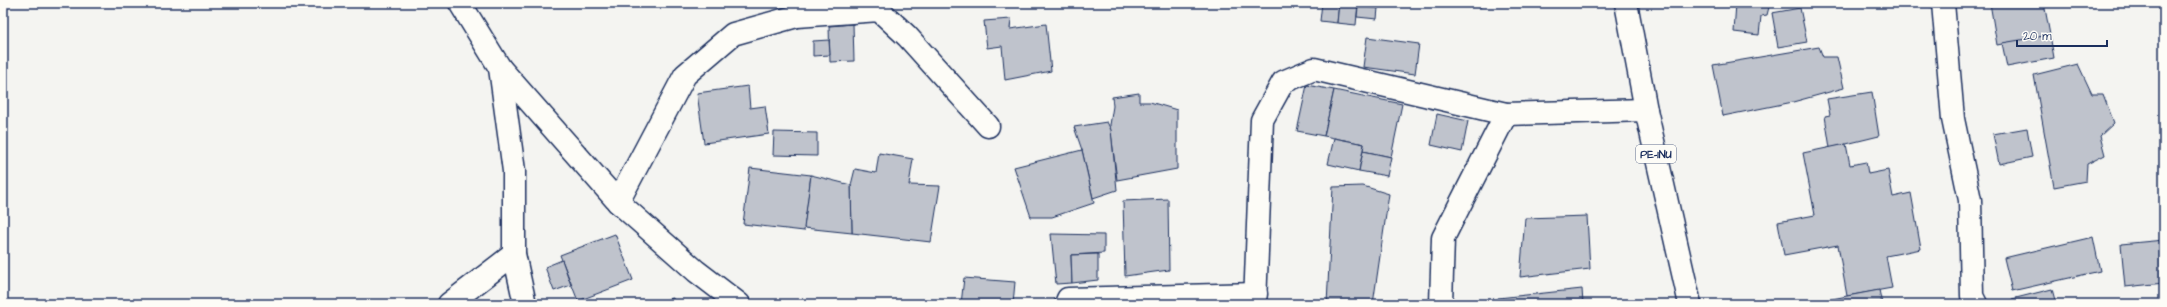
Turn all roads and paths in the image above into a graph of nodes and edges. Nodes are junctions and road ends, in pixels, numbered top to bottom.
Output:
1 (460, 3) edge
2 (1626, 3) edge
3 (1943, 3) edge
4 (500, 68) junction
5 (1646, 110) junction
6 (1506, 114) junction
7 (988, 126) dead end
8 (618, 202) junction
9 (514, 254) junction
10 (1256, 299) edge
11 (449, 304) edge
12 (525, 304) edge
13 (739, 304) edge
14 (1066, 304) edge
15 (1441, 304) edge
16 (1690, 304) edge
17 (1976, 304) edge

1 - 4 street
2 - 5 street, PE-1NU
3 - 17 street
4 - 8 street
4 - 9 street
5 - 6 street
5 - 16 street, PE-1NU
6 - 10 street
6 - 15 street
7 - 8 street
8 - 13 street
9 - 11 street
9 - 12 street
10 - 14 street

